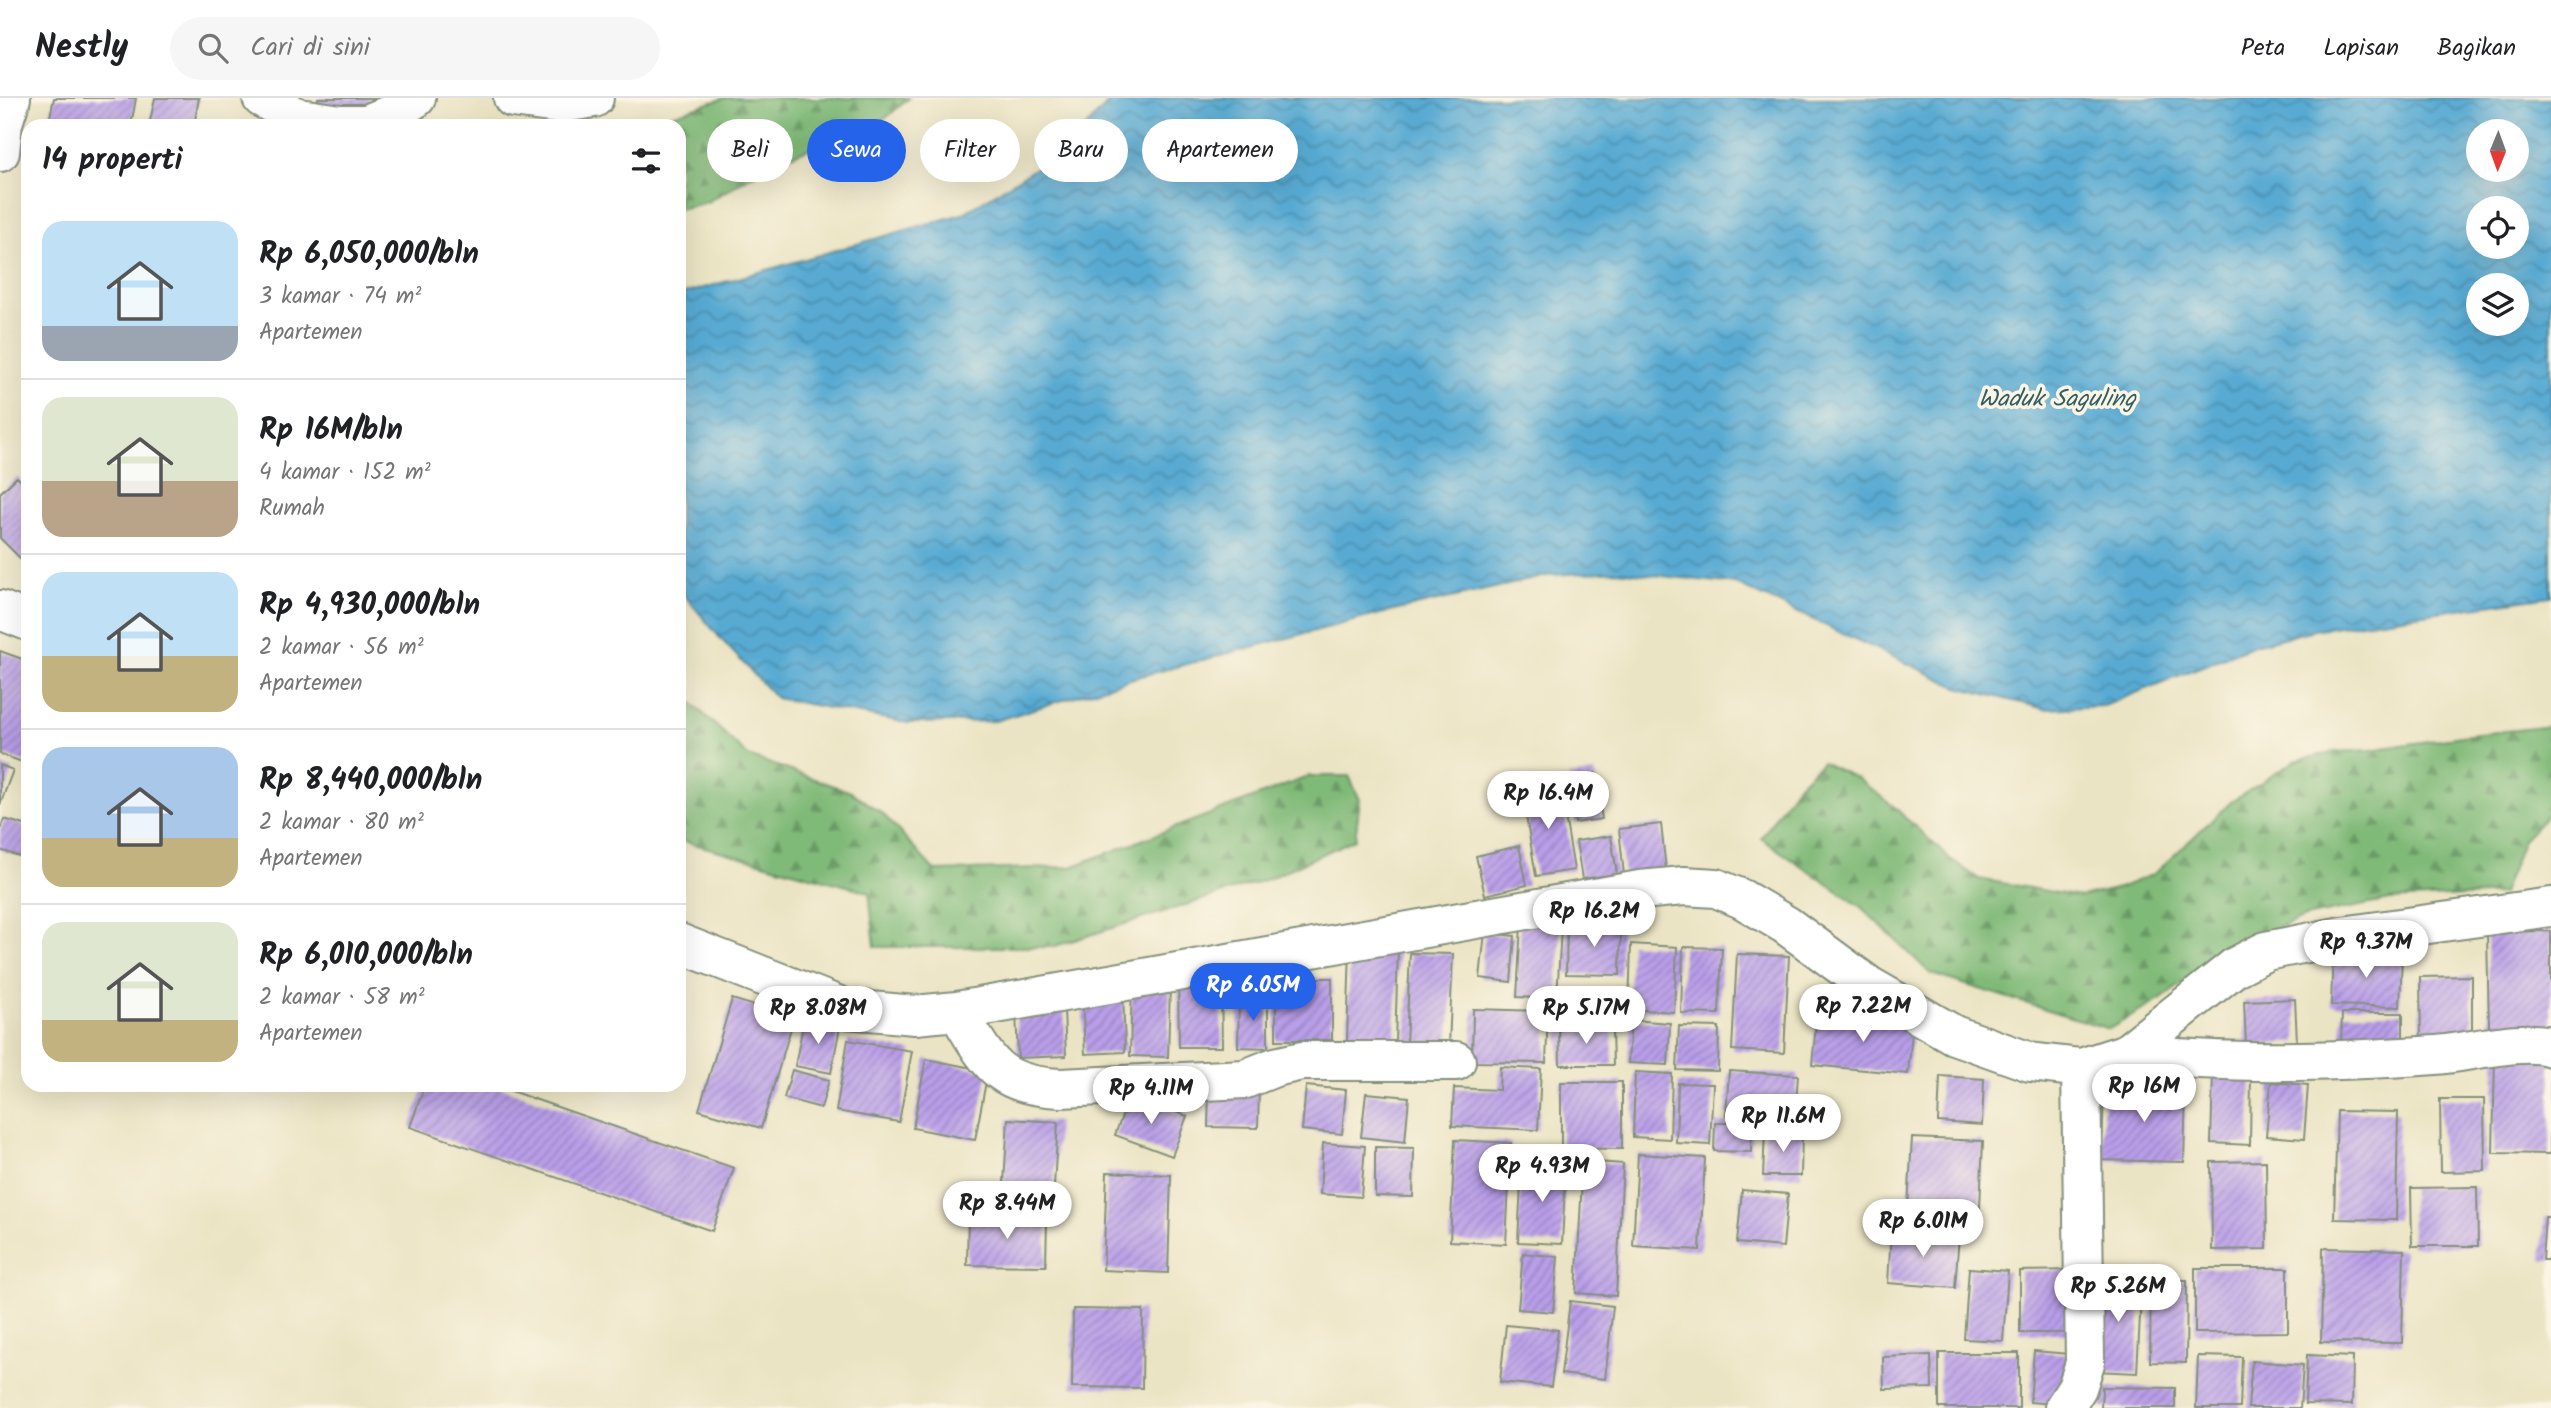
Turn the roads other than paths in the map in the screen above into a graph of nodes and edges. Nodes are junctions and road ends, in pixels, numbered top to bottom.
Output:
1 (11, 98) edge
2 (262, 98) edge
3 (416, 98) edge
4 (513, 98) edge
5 (594, 98) edge
6 (306, 119) edge
7 (379, 119) edge
8 (0, 152) edge
9 (0, 610) edge
10 (21, 618) edge
11 (2551, 907) edge
12 (686, 946) edge
13 (957, 1011) junction
14 (2551, 1047) edge
15 (2127, 1053) junction
16 (1456, 1060) dead end
17 (2081, 1068) junction
18 (2064, 1408) edge

1 - 8 street
2 - 6 street
3 - 7 street
4 - 5 street
9 - 10 street
11 - 15 street
12 - 13 street
13 - 16 street
13 - 17 street
14 - 15 street
15 - 17 street
17 - 18 street

